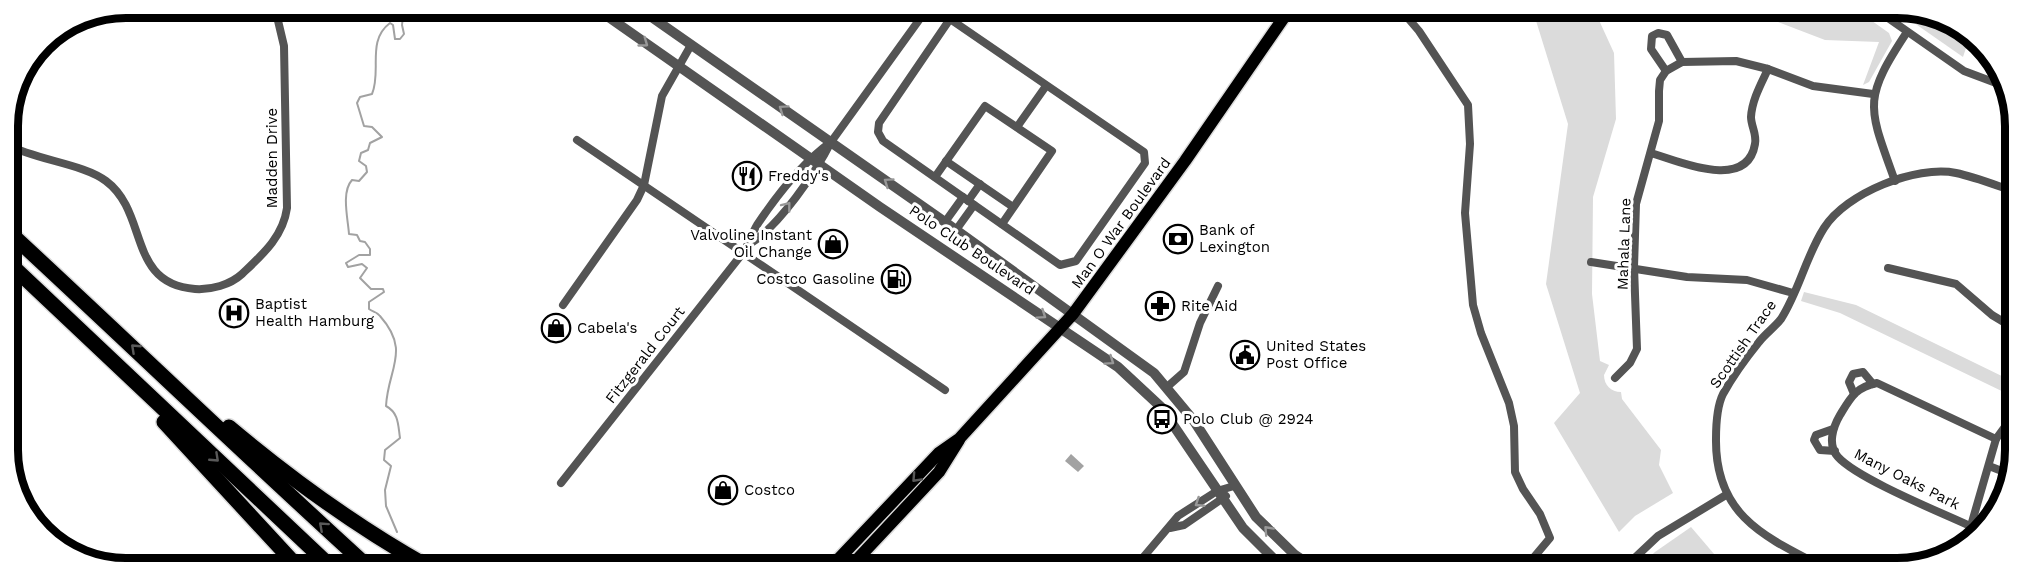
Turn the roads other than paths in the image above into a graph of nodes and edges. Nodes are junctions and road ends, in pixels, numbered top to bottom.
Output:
1 (277, 18) edge
2 (610, 18) edge
3 (653, 18) edge
4 (921, 18) edge
5 (1283, 18) edge
6 (1408, 18) edge
7 (1888, 18) edge
8 (950, 19) joint
9 (1907, 32) junction
10 (691, 45) junction
11 (1682, 62) junction
12 (677, 66) junction
13 (1768, 69) junction
14 (1666, 71) junction
15 (1996, 83) edge
16 (1046, 86) junction
17 (1873, 94) junction
18 (1017, 127) junction
19 (577, 140) dead end
20 (831, 142) junction
21 (18, 149) edge
22 (1651, 153) junction
23 (810, 157) junction
24 (946, 161) junction
25 (820, 164) junction
26 (934, 177) junction
27 (1895, 180) junction
28 (980, 184) junction
29 (644, 185) junction
30 (2005, 188) edge
31 (968, 201) junction
32 (1013, 207) junction
33 (945, 222) junction
34 (1002, 224) junction
35 (956, 230) junction
36 (18, 240) edge
37 (751, 243) junction
38 (742, 254) junction
39 (1591, 262) dead end
40 (1634, 267) junction
41 (1888, 268) dead end
42 (18, 272) edge
43 (1218, 286) dead end
44 (1793, 293) junction
45 (50, 302) junction
46 (563, 305) dead end
47 (1073, 314) junction
48 (2005, 323) edge
49 (1061, 328) junction
50 (154, 366) junction
51 (1159, 378) junction
52 (1615, 378) dead end
53 (1873, 384) junction
54 (1167, 387) junction
55 (945, 390) dead end
56 (1854, 394) junction
57 (1160, 405) junction
58 (1185, 409) junction
59 (2005, 427) edge
60 (1833, 429) junction
61 (959, 439) junction
62 (1996, 439) junction
63 (1835, 451) junction
64 (1989, 466) junction
65 (2002, 471) edge
66 (561, 483) dead end
67 (1234, 486) junction
68 (1726, 495) junction
69 (1220, 496) junction
70 (1970, 526) junction
71 (1969, 530) edge
72 (289, 558) edge
73 (322, 558) edge
74 (358, 558) edge
75 (412, 558) edge
76 (840, 558) edge
77 (858, 558) edge
78 (1143, 558) edge
79 (1273, 558) edge
80 (1302, 558) edge
81 (1482, 558) dead end
82 (1506, 558) edge
83 (1536, 558) edge
84 (1635, 558) edge
85 (1805, 558) edge

1 - 21 street, Madden Drive
2 -> 12 street, Polo Club Boulevard
3 - 10 street, Polo Club Boulevard
4 - 20 street
5 - 47 main road, Man O War Boulevard
6 - 83 street
7 - 9 street
8 - 16 street
8 - 26 street
9 - 15 street
9 - 17 street
10 - 12 street
20 -> 10 street, Polo Club Boulevard
11 - 13 street
11 - 14 street
11 - 14 street
12 - 23 street, Polo Club Boulevard
12 - 29 street
13 - 17 street
13 - 22 street
14 - 22 street, Mahala Lane
16 - 18 street
16 - 34 street
17 - 27 street
18 - 24 street
18 - 32 street
19 - 29 street
20 - 23 street, Fitzgerald Court
20 - 25 street, Fitzgerald Court
33 -> 20 street, Polo Club Boulevard
22 - 40 street, Mahala Lane
23 - 25 street, Polo Club Boulevard
23 - 37 street, Fitzgerald Court
24 - 26 street
24 - 28 street
37 -> 25 street, Fitzgerald Court
25 -> 49 street, Polo Club Boulevard
26 - 31 street
27 - 30 street, Scottish Trace
27 - 44 street, Scottish Trace
28 - 31 street
28 - 32 street
29 - 38 street
29 - 46 street
31 - 33 street
31 - 34 street
31 - 35 street
32 - 34 street
33 - 35 street, Polo Club Boulevard
35 - 47 street, Polo Club Boulevard
50 -> 36 highway
37 - 38 street, Fitzgerald Court
38 - 55 street
38 - 66 street, Fitzgerald Court
39 - 40 street
40 - 44 street
40 - 52 street, Mahala Lane
41 - 48 street
42 - 45 highway
43 - 54 street
44 - 68 street, Scottish Trace
45 - 72 highway
45 -> 73 highway
47 - 49 main road, Man O War Boulevard
47 - 51 street, Polo Club Boulevard
49 -> 57 street, Polo Club Boulevard
49 - 61 main road, Man O War Boulevard
74 -> 50 highway
50 - 75 highway
51 - 54 street, Polo Club Boulevard
51 - 57 street
53 - 56 street
53 - 56 street, Many Oaks Park
53 - 62 street, Many Oaks Park
54 - 58 street, Polo Club Boulevard
56 - 60 street, Many Oaks Park
57 - 58 street
57 - 69 street, Polo Club Boulevard
58 - 67 street, Polo Club Boulevard
59 - 62 street
60 - 63 street, Many Oaks Park
60 - 63 street, Many Oaks Park
61 -> 76 main road, Man O War Boulevard
61 - 77 main road, Man O War Boulevard
62 - 64 street
63 - 70 street, Many Oaks Park
64 - 65 street
64 - 70 street
67 - 69 street
80 -> 67 street, Polo Club Boulevard
68 - 84 street
68 - 85 street, Scottish Trace
69 - 78 street
69 - 79 street, Polo Club Boulevard
70 - 71 street
81 - 82 street

